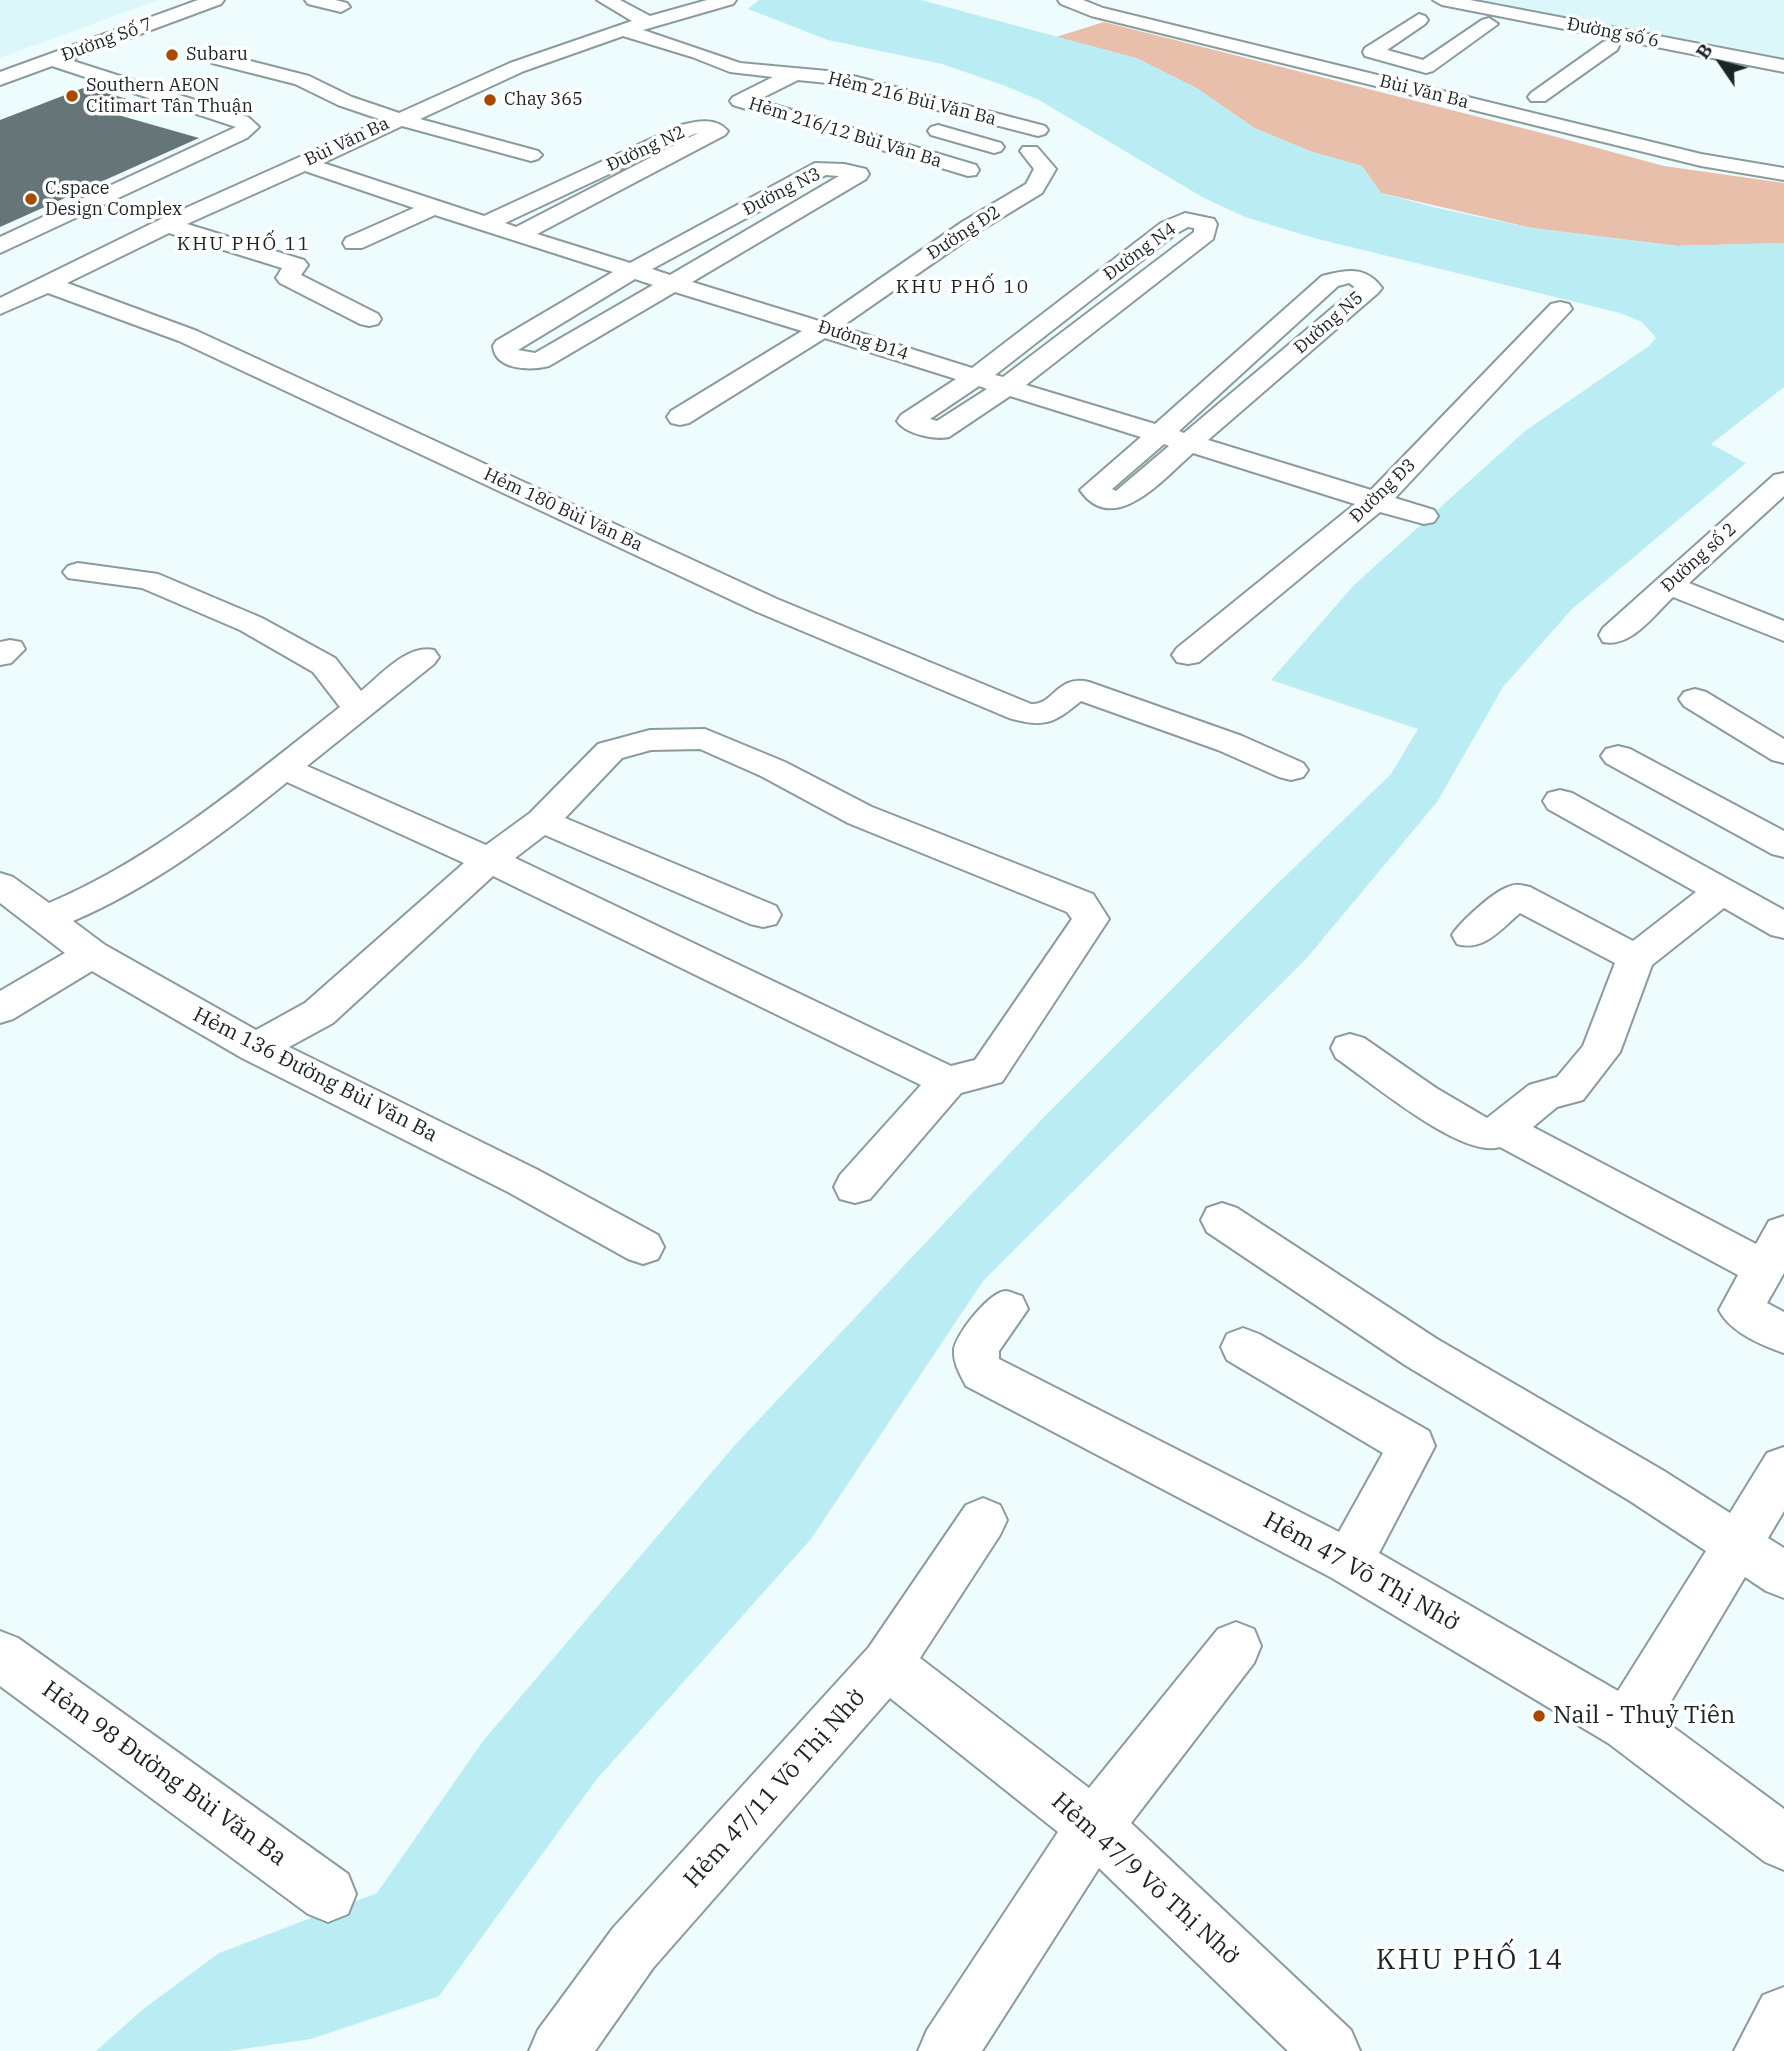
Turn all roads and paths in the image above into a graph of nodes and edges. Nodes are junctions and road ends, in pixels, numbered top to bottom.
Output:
1 (215, 0) edge
2 (314, 0) edge
3 (606, 0) edge
4 (727, 0) edge
5 (1067, 0) edge
6 (1442, 0) edge
7 (341, 7) dead end
8 (1419, 20) dead end
9 (649, 23) junction
10 (1489, 24) dead end
11 (614, 33) junction
12 (1610, 46) dead end
13 (219, 59) dead end
14 (52, 60) junction
15 (1784, 66) edge
16 (1426, 67) junction
17 (1451, 73) dead end
18 (795, 74) junction
19 (0, 79) edge
20 (773, 85) junction
21 (812, 96) dead end
22 (1561, 102) dead end
23 (398, 119) junction
24 (916, 125) dead end
25 (1034, 140) joint
26 (994, 146) dead end
27 (531, 155) dead end
28 (303, 163) junction
29 (968, 170) dead end
30 (1784, 174) edge
31 (434, 207) junction
32 (485, 224) junction
33 (167, 225) junction
34 (518, 235) junction
35 (354, 243) dead end
36 (0, 246) edge
37 (632, 271) junction
38 (674, 283) junction
39 (46, 284) junction
40 (0, 307) edge
41 (1560, 309) dead end
42 (369, 319) dead end
43 (824, 328) junction
44 (976, 377) junction
45 (1007, 387) junction
46 (680, 417) dead end
47 (1160, 434) junction
48 (1191, 444) junction
49 (1782, 485) edge
50 (1376, 501) junction
51 (1424, 516) dead end
52 (78, 572) dead end
53 (1669, 585) junction
54 (1784, 632) edge
55 (1614, 635) dead end
56 (1188, 655) dead end
57 (423, 657) dead end
58 (1695, 699) dead end
59 (358, 709) junction
60 (1784, 753) edge
61 (1618, 756) dead end
62 (284, 768) junction
63 (1291, 770) dead end
64 (1559, 801) dead end
65 (541, 821) junction
66 (1784, 846) edge
67 (489, 860) junction
68 (0, 884) edge
69 (1723, 890) junction
70 (763, 915) dead end
71 (45, 919) junction
72 (1784, 926) edge
73 (1470, 934) dead end
74 (92, 954) junction
75 (1636, 958) junction
76 (0, 1009) edge
77 (256, 1048) junction
78 (1350, 1048) dead end
79 (948, 1081) junction
80 (1502, 1129) junction
81 (855, 1187) dead end
82 (1222, 1220) dead end
83 (643, 1247) dead end
84 (1774, 1251) edge
85 (1006, 1309) dead end
86 (1784, 1334) edge
87 (1243, 1347) dead end
88 (1784, 1468) edge
89 (983, 1520) dead end
90 (1736, 1546) junction
91 (1349, 1562) junction
92 (1784, 1575) edge
93 (1236, 1646) dead end
94 (0, 1654) edge
95 (887, 1664) junction
96 (1626, 1725) junction
97 (1094, 1826) junction
98 (1784, 1843) edge
99 (328, 1894) dead end
100 (1784, 2015) edge
101 (559, 2051) edge
102 (948, 2051) edge
103 (1330, 2051) edge
104 (1764, 2051) edge

1 - 14 street, Đường Số 7
2 - 7 street
3 - 9 street
4 - 9 street, Bùi Văn Ba
5 - 30 street, Bùi Văn Ba
6 - 15 street, Đường số 6
8 - 16 street
9 - 11 street, Bùi Văn Ba
10 - 16 street
11 - 18 street, Hẻm 216 Bùi Văn Ba
11 - 20 street
11 - 23 street, Bùi Văn Ba
12 - 22 street
13 - 23 street
14 - 19 street, Đường Số 7
14 - 36 street
16 - 17 street
18 - 20 street, Hẻm 216/12 Bùi Văn Ba
18 - 25 street, Hẻm 216 Bùi Văn Ba
20 - 21 street
20 - 29 street, Hẻm 216/12 Bùi Văn Ba
23 - 27 street
23 - 28 street, Bùi Văn Ba
24 - 26 street
25 - 43 street, Đường Đ2
28 - 31 street, Đường Đ14
28 - 33 street, Bùi Văn Ba
31 - 32 street, Đường Đ14
31 - 35 street
32 - 34 street, Đường Đ14
32 - 34 street, Đường N2
33 - 39 street, Bùi Văn Ba
33 - 42 street
34 - 37 street, Đường Đ14
37 - 38 street, Đường Đ14
37 - 38 street
37 - 38 street, Đường N3
38 - 43 street, Đường Đ14
39 - 40 street, Bùi Văn Ba
39 - 63 street, Hẻm 180 Bùi Văn Ba
41 - 50 street, Đường Đ3
43 - 44 street, Đường Đ14
43 - 46 street, Đường Đ2
44 - 45 street, Đường Đ14
44 - 45 street, Đường N4
44 - 45 street, Đường N4
45 - 47 street, Đường Đ14
47 - 48 street, Đường Đ14
47 - 48 street, Đường N5
47 - 48 street, Đường N5
48 - 50 street, Đường Đ14
49 - 53 street, Đường số 2
50 - 51 street, Đường Đ14
50 - 56 street, Đường Đ3
52 - 59 street
53 - 54 street
53 - 55 street, Đường số 2
57 - 59 street
58 - 60 street
59 - 62 street
61 - 66 street
62 - 67 street
62 - 71 street
64 - 69 street
65 - 67 street
65 - 70 street
65 - 79 street
67 - 77 street
67 - 79 street
68 - 71 street, Hẻm 136 Đường Bùi Văn Ba
69 - 72 street
69 - 75 street
71 - 74 street, Hẻm 136 Đường Bùi Văn Ba
73 - 75 street
74 - 76 street
74 - 77 street, Hẻm 136 Đường Bùi Văn Ba
75 - 80 street
77 - 83 street, Hẻm 136 Đường Bùi Văn Ba
78 - 80 street
79 - 81 street
80 - 84 street
82 - 90 street
84 - 86 street
85 - 91 street, Hẻm 47 Võ Thị Nhờ
87 - 91 street
88 - 90 street
89 - 95 street, Hẻm 47/11 Võ Thị Nhờ
90 - 92 street
90 - 96 street
91 - 96 street, Hẻm 47 Võ Thị Nhờ
93 - 97 street
94 - 99 street, Hẻm 98 Đường Bùi Văn Ba
95 - 97 street, Hẻm 47/9 Võ Thị Nhờ
95 - 101 street, Hẻm 47/11 Võ Thị Nhờ
96 - 98 street, Hẻm 47 Võ Thị Nhờ
97 - 102 street
97 - 103 street, Hẻm 47/9 Võ Thị Nhờ
100 - 104 street

